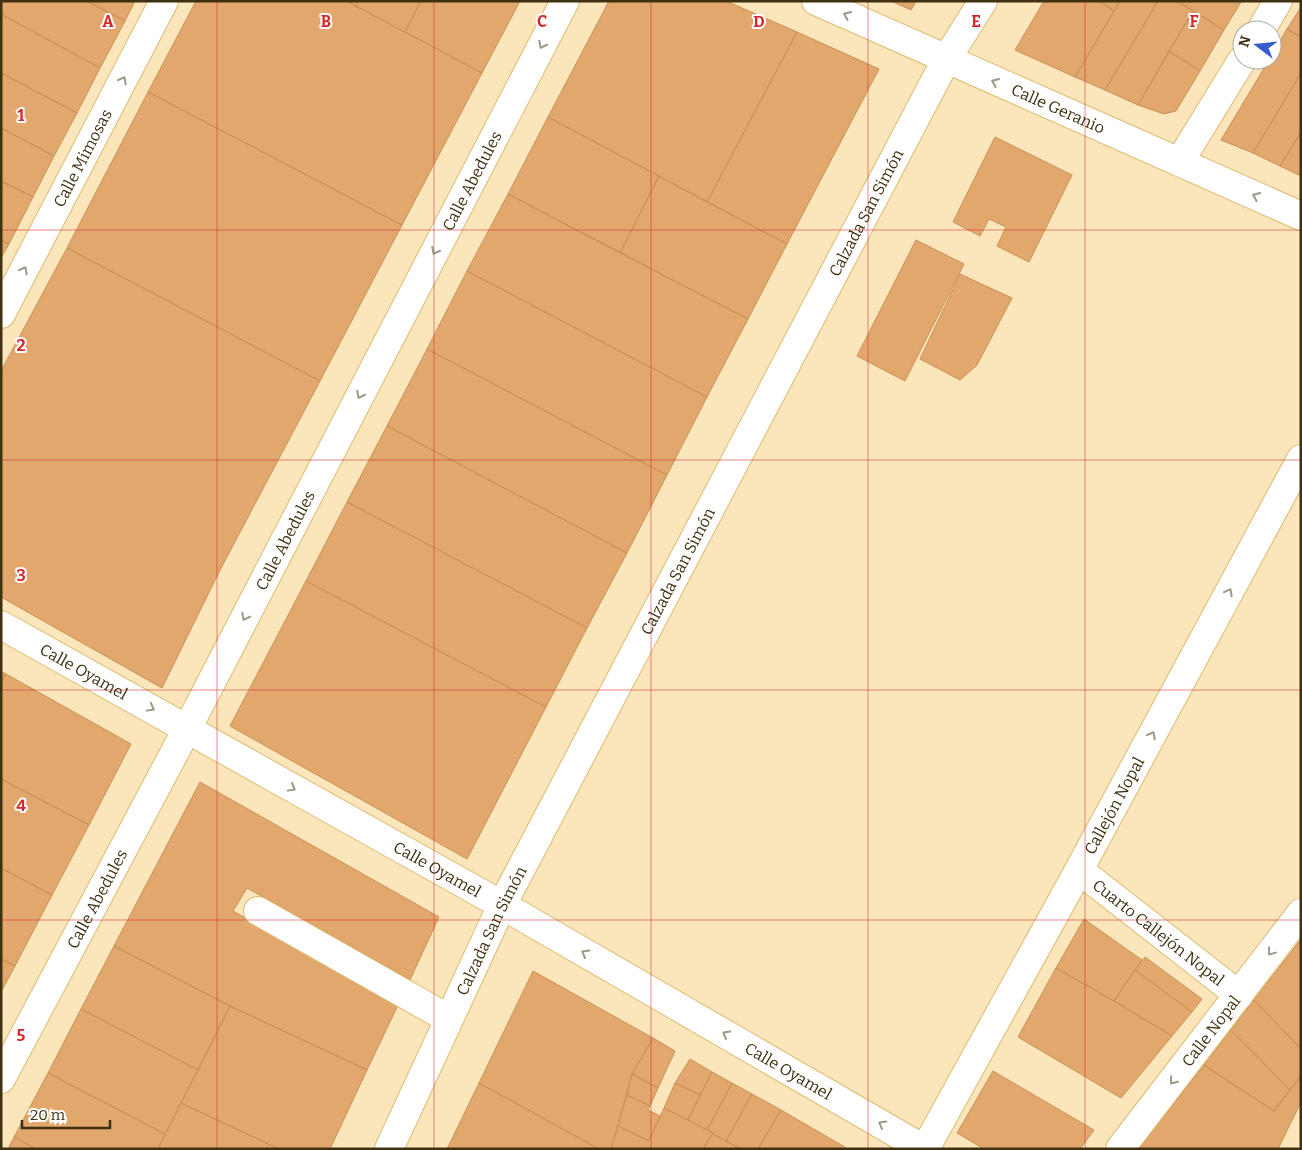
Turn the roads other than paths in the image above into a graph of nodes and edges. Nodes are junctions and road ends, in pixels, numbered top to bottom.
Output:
1 (164, 1) edge
2 (565, 1) edge
3 (816, 1) edge
4 (983, 1) edge
5 (1278, 1) edge
6 (1267, 20) edge
7 (946, 60) junction
8 (1236, 70) edge
9 (1180, 161) junction
10 (1301, 216) edge
11 (1, 314) edge
12 (1301, 460) edge
13 (1, 625) edge
14 (187, 729) junction
15 (1078, 870) junction
16 (502, 905) junction
17 (258, 912) dead end
18 (1301, 913) edge
19 (1239, 994) junction
20 (448, 1019) junction
21 (1, 1078) edge
22 (389, 1149) edge
23 (924, 1149) edge
24 (1120, 1149) edge

11 -> 1 street, Calle Mimosas
2 -> 14 street, Calle Abedules
7 -> 3 street, Calle Geranio
4 - 7 street, Calzada San Simón
5 - 6 street
9 -> 7 street, Calle Geranio
7 - 16 street, Calzada San Simón
8 - 9 street
10 -> 9 street, Calle Geranio
15 -> 12 street, Callejón Nopal
13 -> 14 street, Calle Oyamel
14 -> 16 street, Calle Oyamel
14 - 21 street, Calle Abedules
15 - 19 street, Cuarto Callejón Nopal
15 - 23 street, Callejón Nopal
16 - 20 street, Calzada San Simón
23 -> 16 street, Calle Oyamel
17 - 20 street
18 -> 19 street, Calle Nopal
19 -> 24 street, Calle Nopal
20 - 22 street, Calzada San Simón

